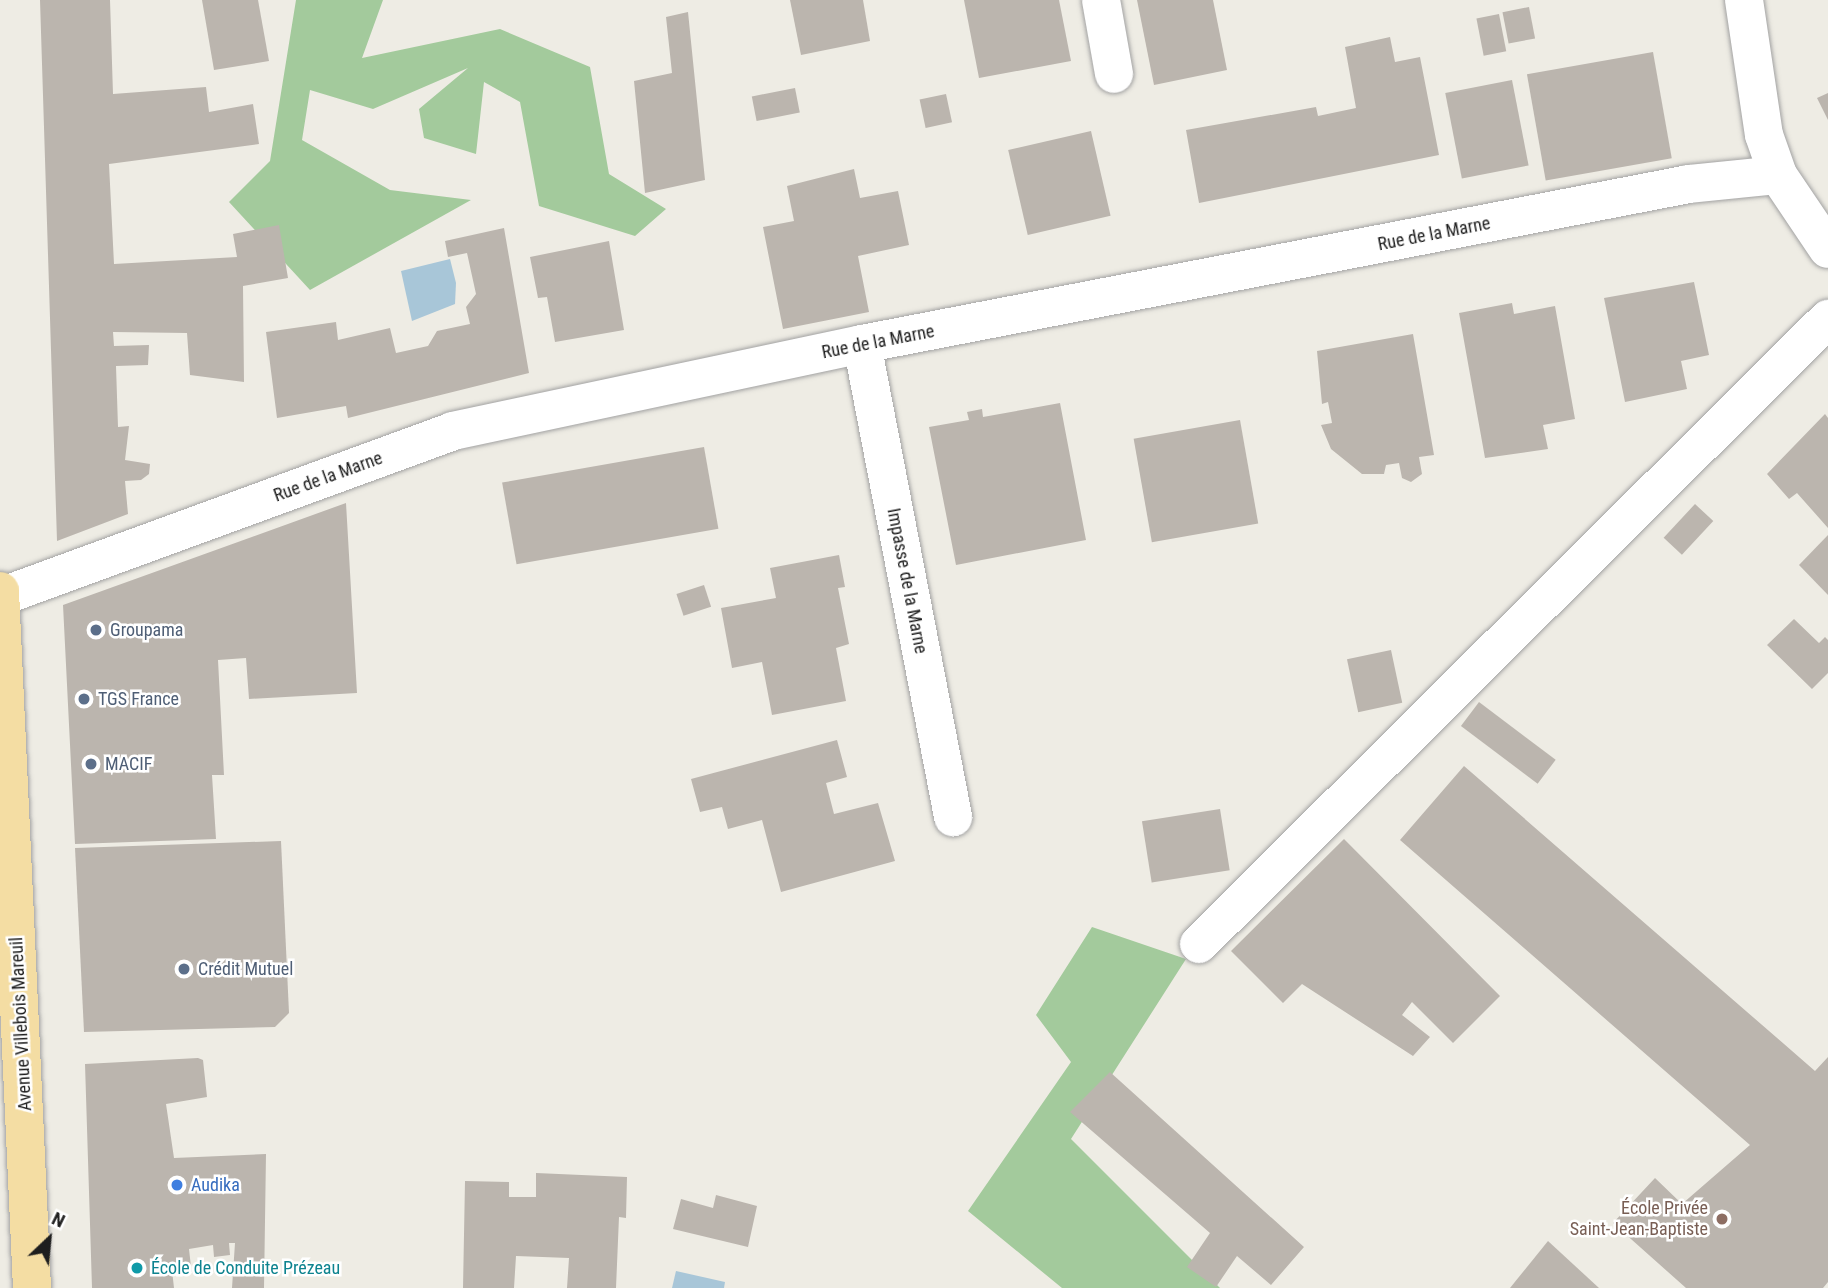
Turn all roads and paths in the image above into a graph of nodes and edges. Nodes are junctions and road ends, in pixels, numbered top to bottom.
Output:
1 (1101, 0) edge
2 (1744, 0) edge
3 (1114, 74) dead end
4 (1778, 176) junction
5 (1828, 249) edge
6 (1828, 319) edge
7 (862, 344) junction
8 (0, 592) edge
9 (0, 597) edge
10 (953, 817) dead end
11 (1199, 944) dead end
12 (33, 1288) edge

1 - 3 street
2 - 4 street
4 - 5 street
4 - 7 street, Rue de la Marne
6 - 11 street
7 - 9 street, Rue de la Marne
7 - 10 street, Impasse de la Marne
8 - 9 main road, Avenue Villebois Mareuil
9 - 12 main road, Avenue Villebois Mareuil

